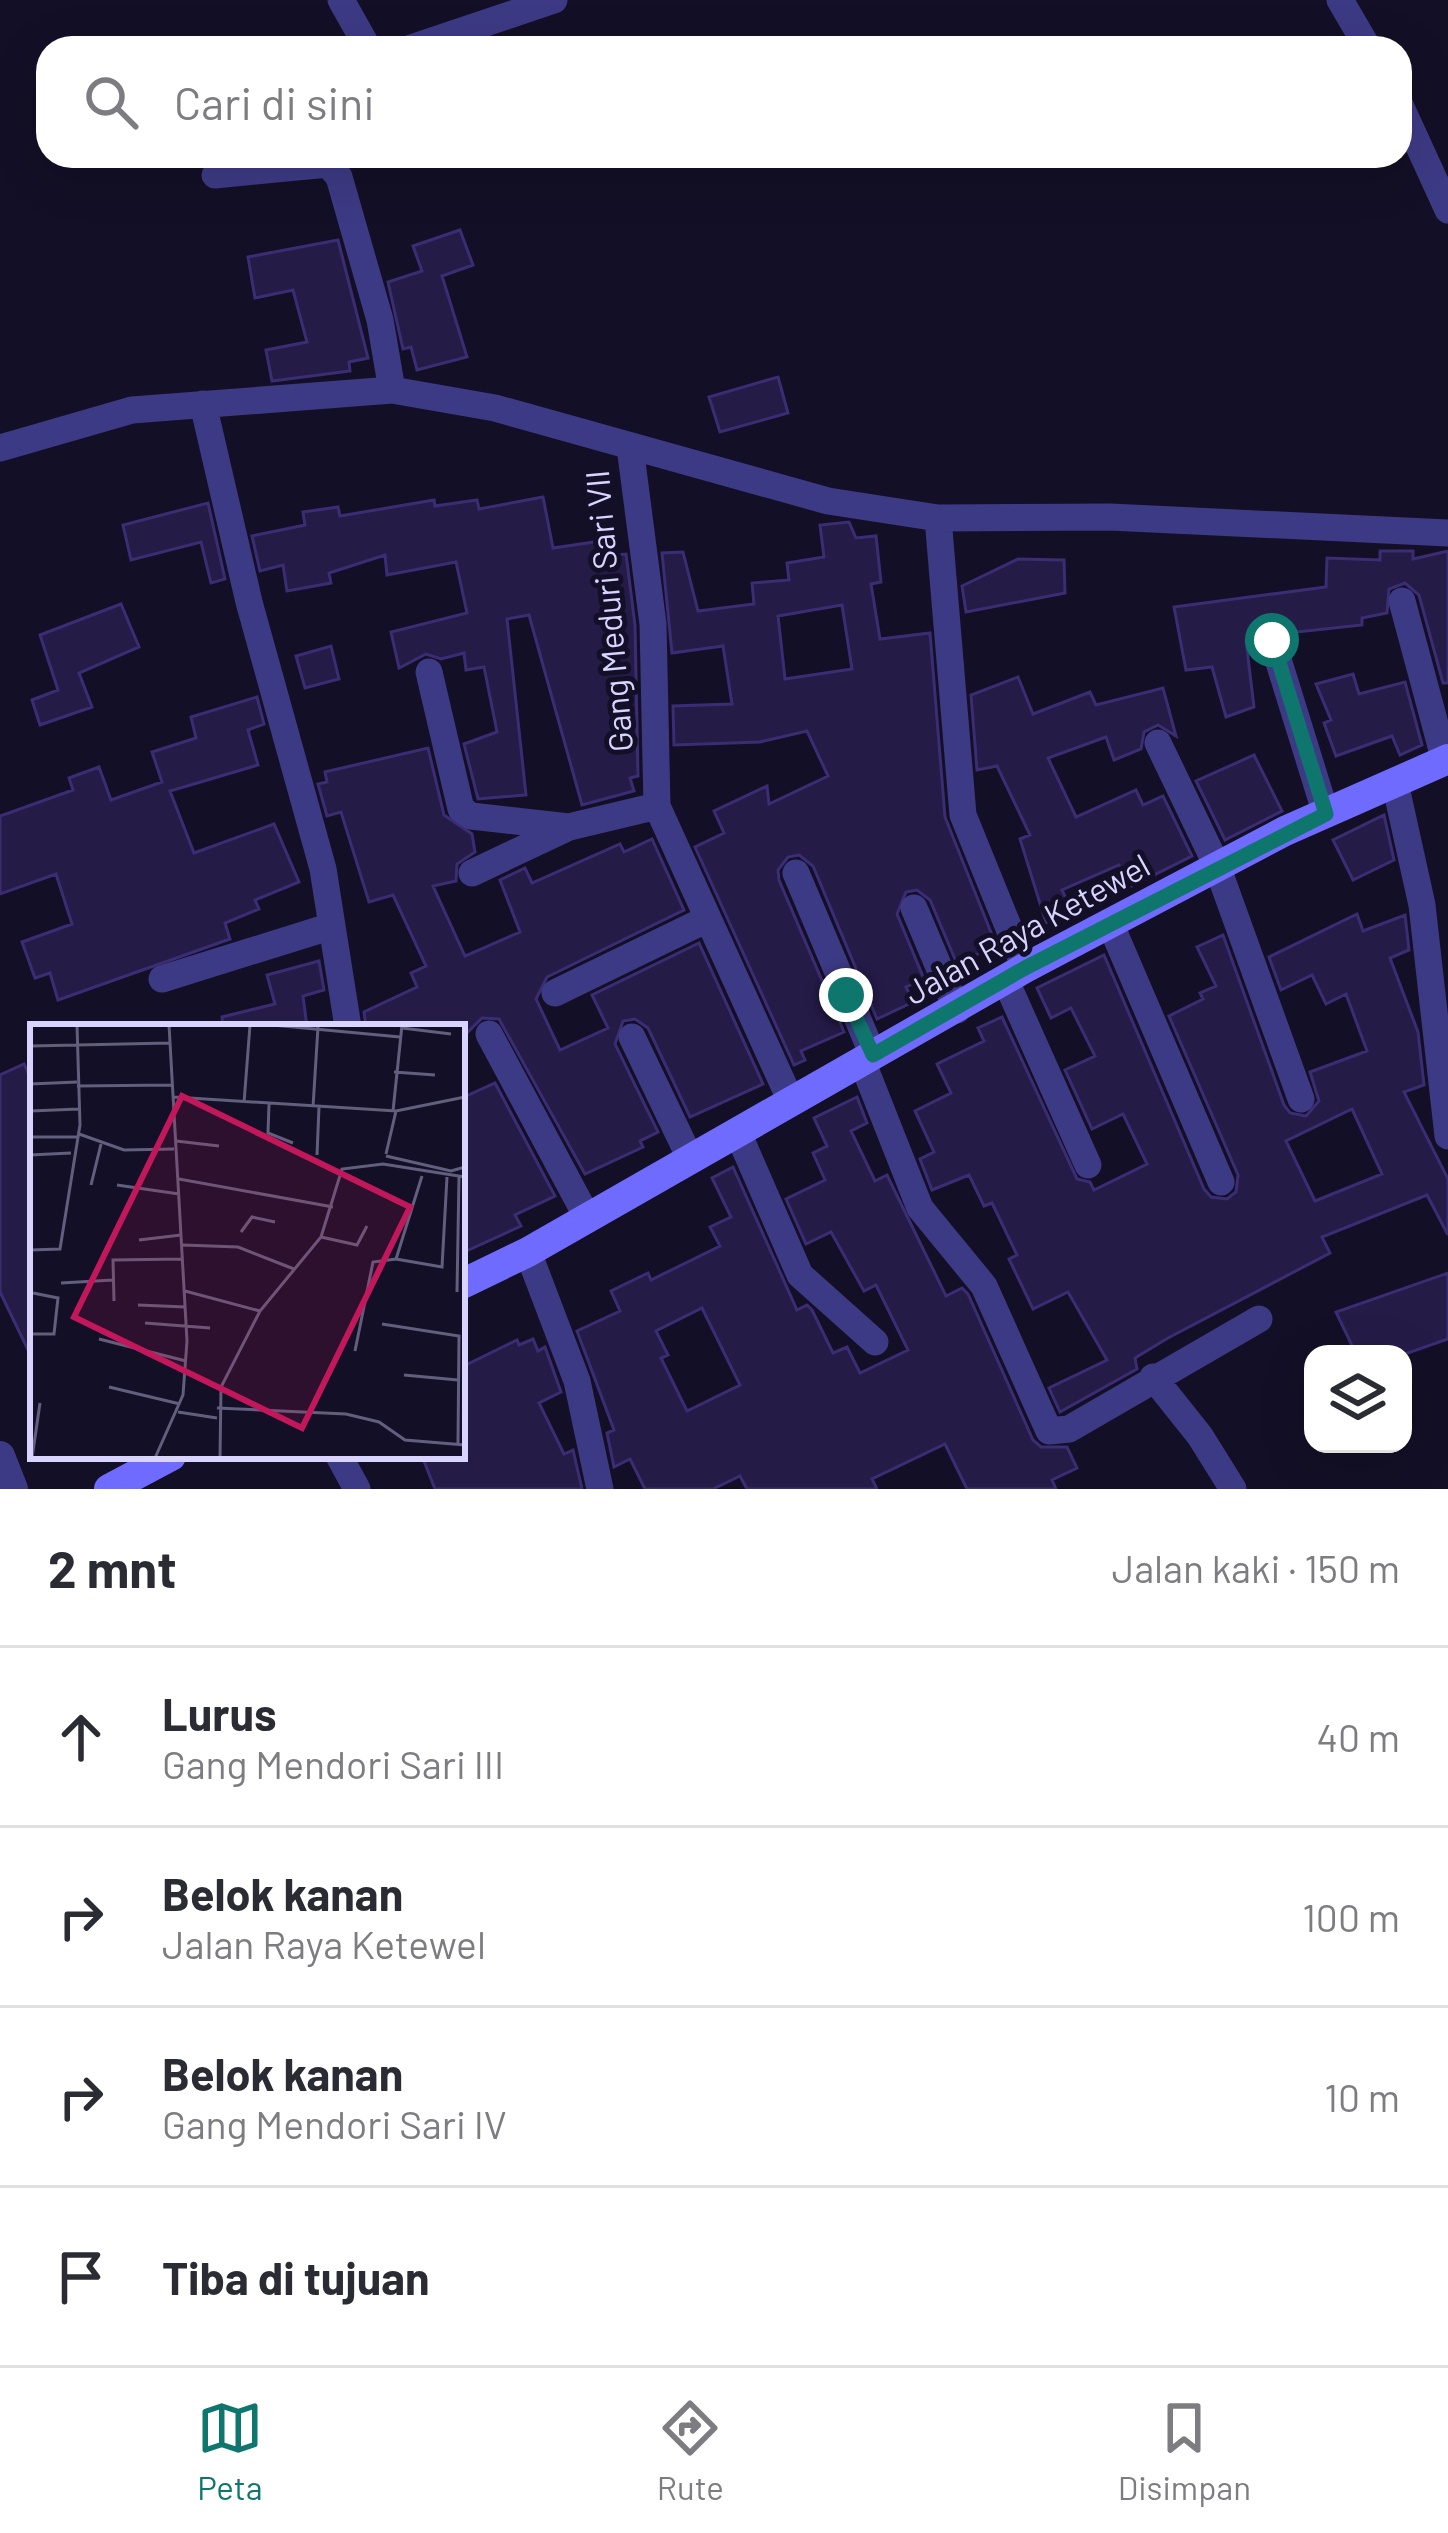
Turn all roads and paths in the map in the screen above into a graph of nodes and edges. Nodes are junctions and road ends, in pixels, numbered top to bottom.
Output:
1 (341, 0) edge
2 (554, 0) edge
3 (1340, 0) edge
4 (361, 36) edge
5 (447, 36) edge
6 (1361, 36) edge
7 (1412, 131) edge
8 (290, 168) edge
9 (331, 168) edge
10 (214, 176) dead end
11 (1448, 210) edge
12 (392, 390) junction
13 (203, 404) junction
14 (630, 447) junction
15 (0, 448) edge
16 (938, 518) junction
17 (1448, 533) edge
18 (1402, 602) dead end
19 (1272, 640) dead end
20 (429, 672) dead end
21 (1158, 743) dead end
22 (1446, 760) edge
23 (1395, 783) junction
24 (657, 806) junction
25 (1326, 814) junction
26 (569, 827) junction
27 (1216, 866) junction
28 (472, 873) dead end
29 (796, 874) dead end
30 (914, 908) dead end
31 (705, 920) junction
32 (1110, 923) junction
33 (332, 926) junction
34 (1015, 973) junction
35 (162, 980) dead end
36 (555, 993) dead end
37 (957, 1010) junction
38 (348, 1024) edge
39 (489, 1034) dead end
40 (632, 1036) dead end
41 (868, 1058) junction
42 (790, 1099) junction
43 (1301, 1099) dead end
44 (738, 1133) junction
45 (1448, 1136) edge
46 (690, 1158) junction
47 (1088, 1165) dead end
48 (1221, 1183) dead end
49 (586, 1215) junction
50 (528, 1252) junction
51 (465, 1283) edge
52 (1258, 1319) dead end
53 (875, 1342) dead end
54 (1153, 1377) junction
55 (0, 1456) edge
56 (165, 1459) edge
57 (341, 1459) edge
58 (13, 1489) edge
59 (109, 1489) edge
60 (357, 1489) edge
61 (600, 1489) edge
62 (1233, 1489) edge

1 - 4 street
2 - 5 street
3 - 6 street
7 - 11 street
8 - 10 street
9 - 12 street
12 - 13 street
12 - 14 street
13 - 15 street
13 - 33 street
14 - 16 street
14 - 24 street, Gang Meduri Sari VII
16 - 17 street
16 - 34 street
18 - 22 street
19 - 25 street
20 - 26 street
21 - 27 street
22 - 23 main road, Jalan Raya Ketewel
23 - 25 main road, Jalan Raya Ketewel
23 - 45 street
24 - 26 street
24 - 31 street, Gang Meduri Sari VII
25 - 27 main road, Jalan Raya Ketewel
26 - 28 street
27 - 32 main road, Jalan Raya Ketewel
27 - 43 street
29 - 41 street
30 - 37 street
31 - 36 street
31 - 42 street, Gang Meduri Sari VII
32 - 34 main road, Jalan Raya Ketewel
32 - 48 street
33 - 35 street
33 - 38 street
34 - 37 main road, Jalan Raya Ketewel
34 - 47 street
37 - 41 main road, Jalan Raya Ketewel
39 - 49 street
40 - 46 street
41 - 42 main road, Jalan Raya Ketewel
41 - 54 street
42 - 44 main road, Jalan Raya Ketewel
44 - 46 main road, Jalan Raya Ketewel
44 - 53 street
46 - 49 main road, Jalan Raya Ketewel
49 - 50 main road, Jalan Raya Ketewel
50 - 51 main road, Jalan Raya Ketewel
50 - 61 street
52 - 54 street
54 - 62 street
55 - 58 street
56 - 59 main road
57 - 60 street

